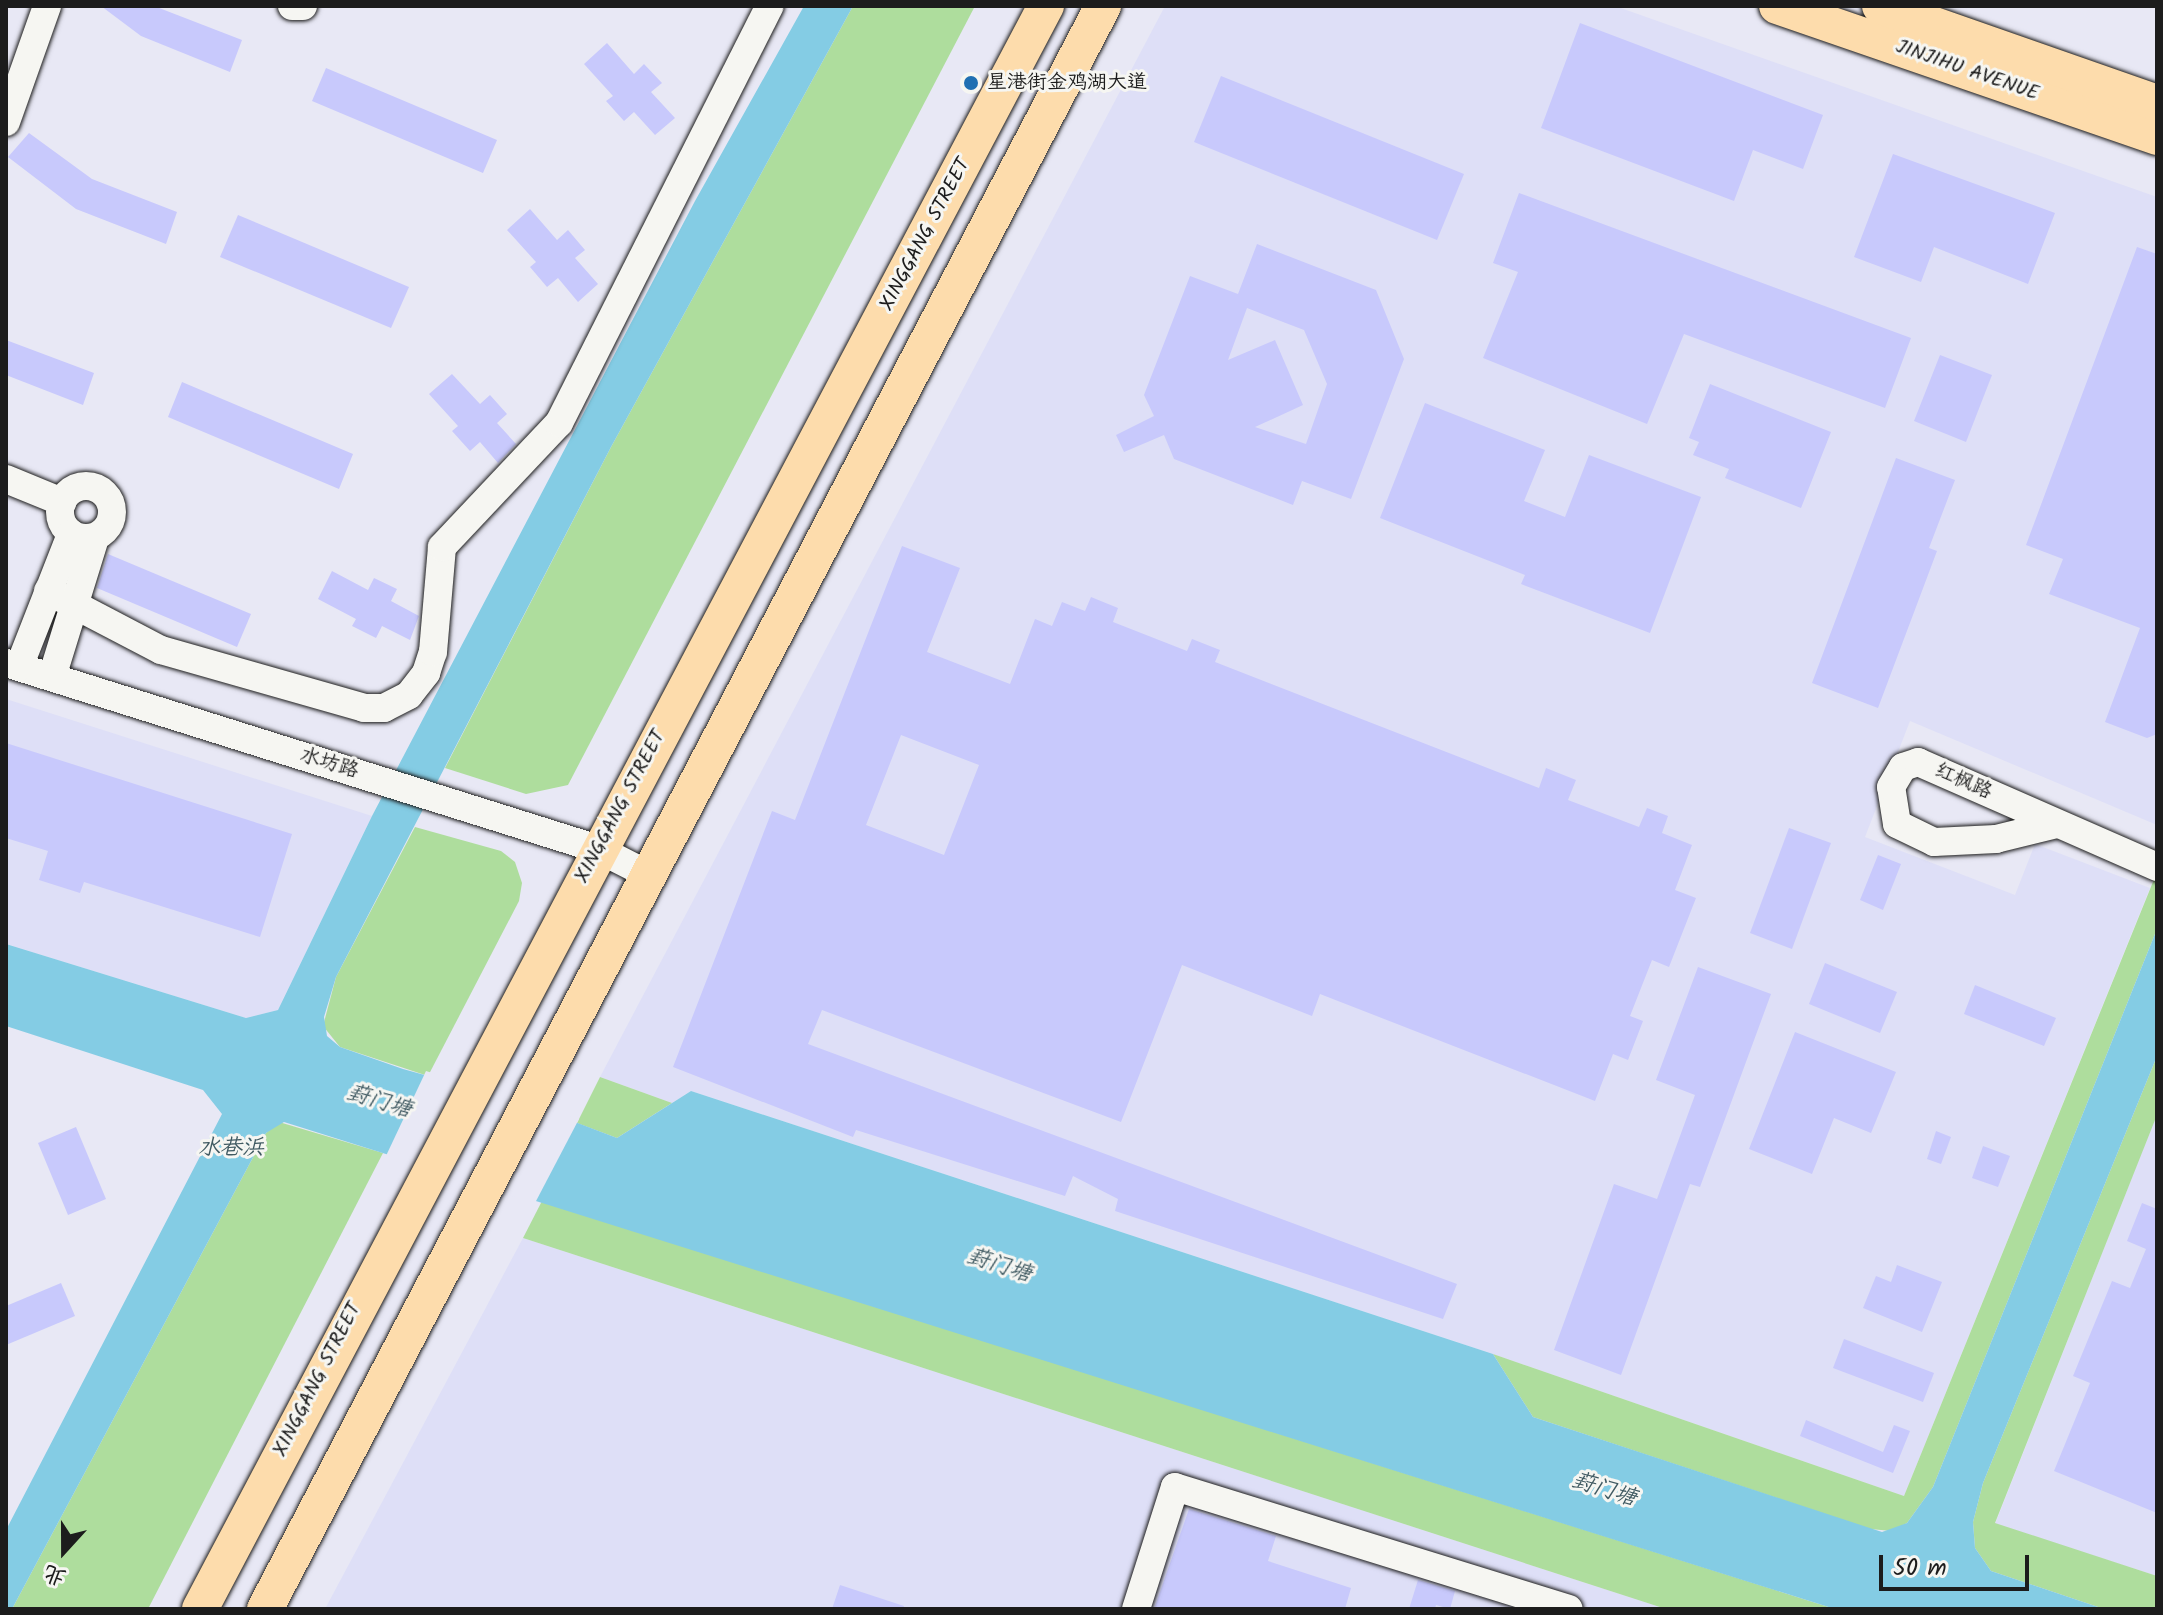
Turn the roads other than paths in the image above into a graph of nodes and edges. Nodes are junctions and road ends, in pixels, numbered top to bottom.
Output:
1 (47, 6) edge
2 (292, 6) edge
3 (303, 6) edge
4 (770, 6) edge
5 (1046, 6) edge
6 (1103, 6) edge
7 (1777, 6) edge
8 (1880, 6) edge
9 (2157, 103) edge
10 (6, 122) edge
11 (2157, 137) edge
12 (6, 479) edge
13 (62, 502) junction
14 (83, 536) junction
15 (60, 596) junction
16 (13, 665) edge
17 (52, 677) junction
18 (2057, 824) junction
19 (598, 849) junction
20 (2146, 862) edge
21 (649, 875) junction
22 (1491, 1598) edge
23 (200, 1609) edge
24 (265, 1609) edge
25 (1136, 1609) edge
26 (1569, 1609) edge

1 - 10 street
2 - 3 street
4 - 15 street
5 - 19 main road, XINGGANG STREET
6 - 21 main road
7 - 11 main road, JINJIHU AVENUE
8 - 9 main road, JINJIHU AVENUE
12 - 13 street
13 - 14 street
13 - 14 street
14 - 15 street
15 - 16 street
15 - 17 street
16 - 17 street, 水坊路
17 - 19 street, 水坊路
18 - 18 street, 红枫路
18 - 20 street, 红枫路
19 - 21 street, 水坊路
19 - 23 main road, XINGGANG STREET
21 - 24 main road
22 - 25 street
22 - 26 street

